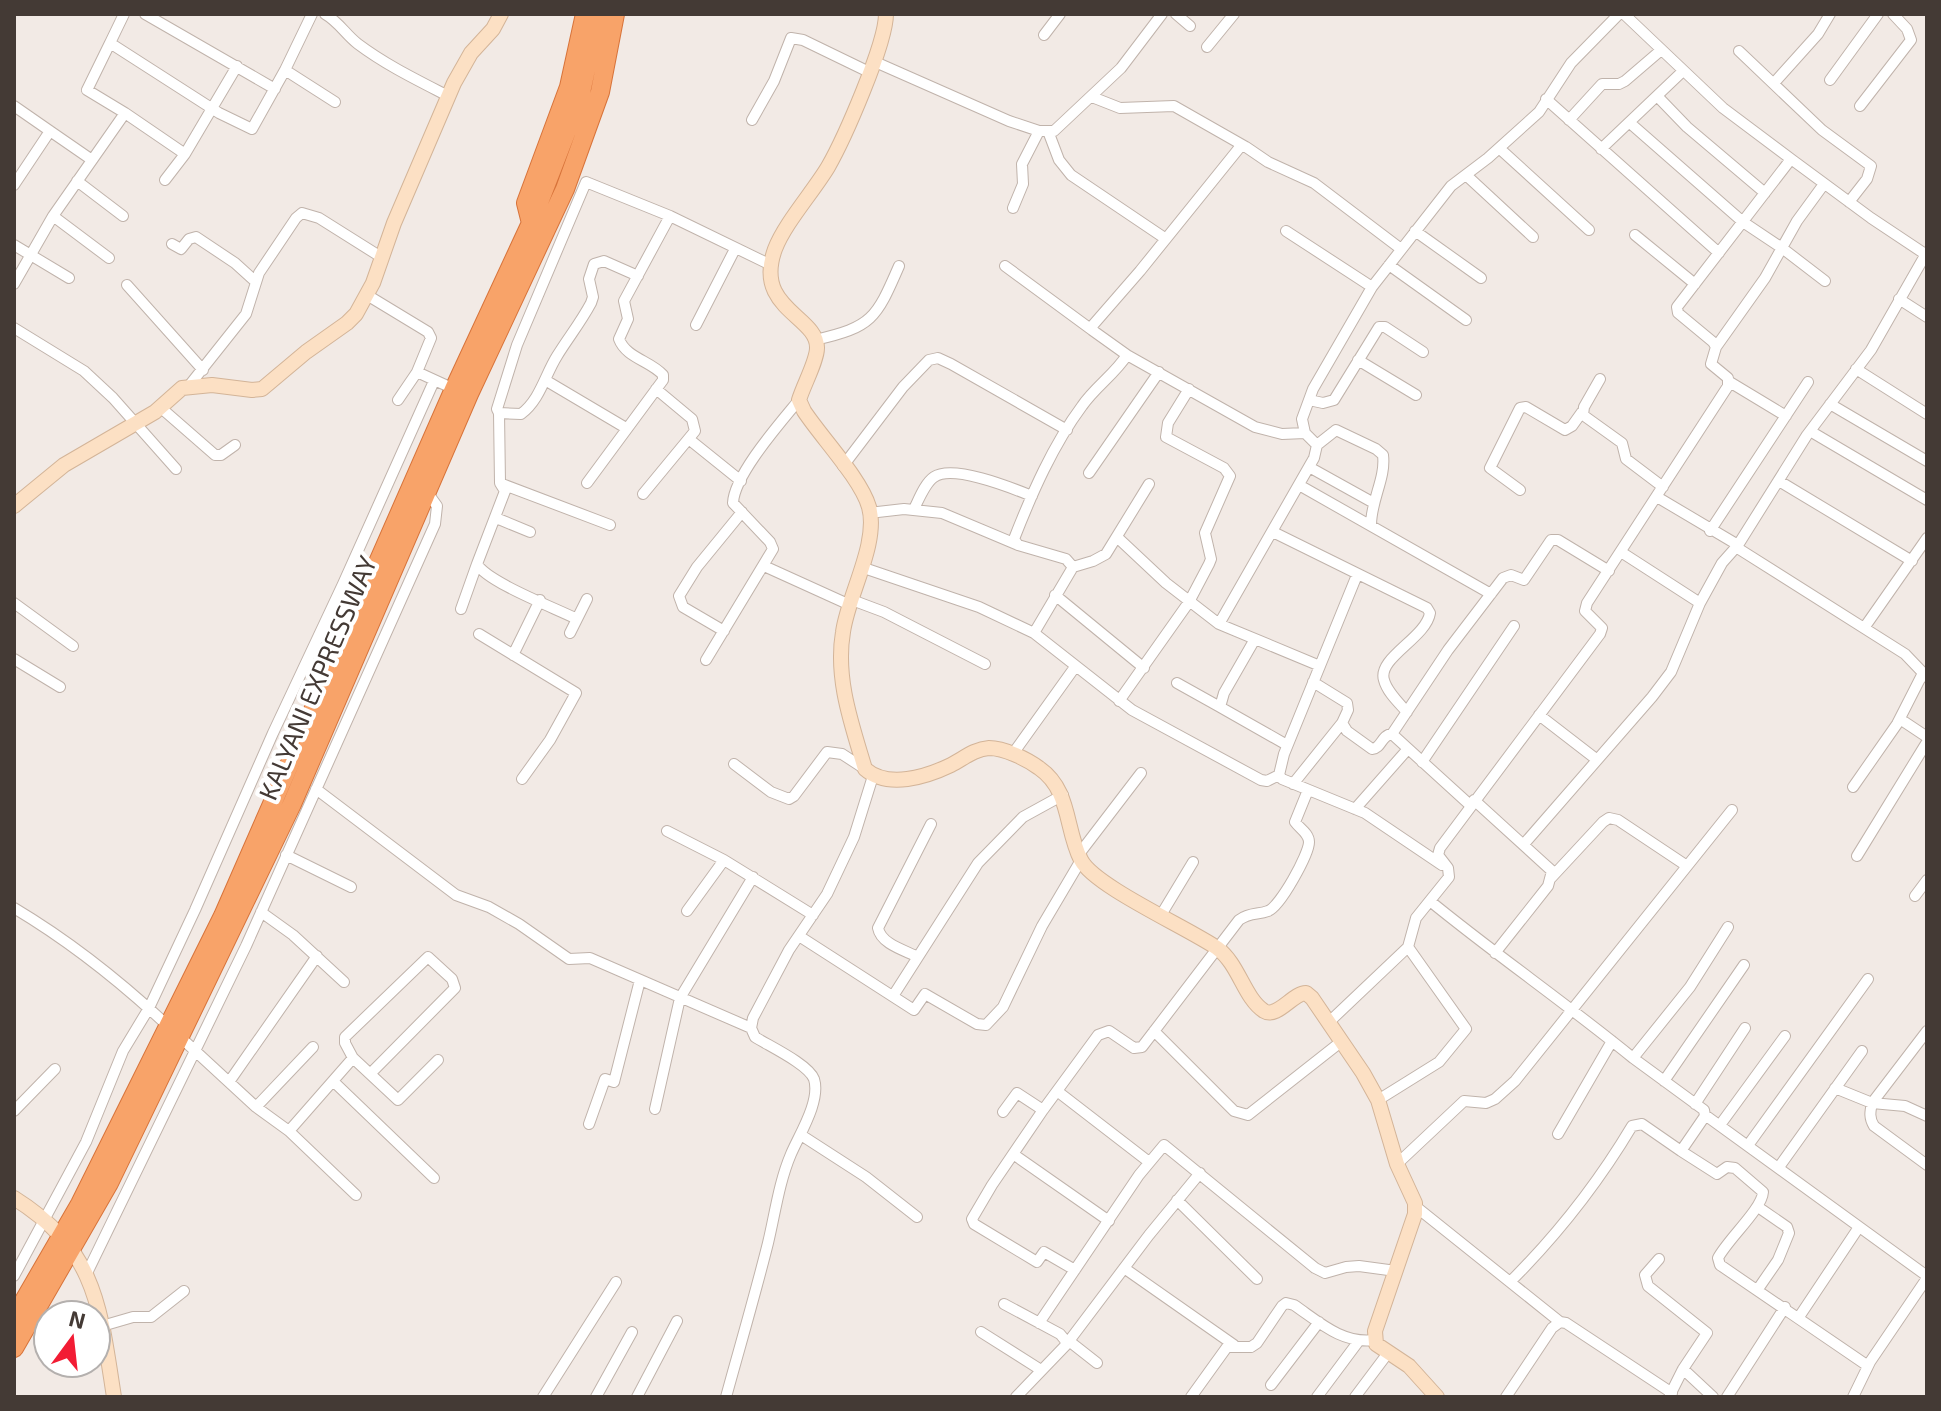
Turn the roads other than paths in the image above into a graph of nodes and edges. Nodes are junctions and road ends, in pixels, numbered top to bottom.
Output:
1 (124, 14) edge
2 (145, 14) edge
3 (312, 14) edge
4 (325, 14) edge
5 (501, 14) edge
6 (585, 14) edge
7 (598, 14) edge
8 (615, 14) edge
9 (622, 14) edge
10 (886, 14) edge
11 (1060, 14) edge
12 (1162, 14) edge
13 (1176, 14) edge
14 (1234, 14) edge
15 (1621, 14) edge
16 (1830, 14) edge
17 (1878, 14) edge
18 (1893, 14) edge
19 (1190, 26) dead end
20 (1044, 35) dead end
21 (110, 43) junction
22 (1207, 47) dead end
23 (1660, 51) junction
24 (1739, 51) dead end
25 (237, 66) junction
26 (871, 66) junction
27 (285, 70) junction
28 (1683, 71) junction
29 (1830, 80) dead end
30 (1774, 83) junction
31 (275, 89) junction
32 (448, 96) junction
33 (1092, 97) junction
34 (1658, 97) junction
35 (1546, 99) junction
36 (335, 102) dead end
37 (14, 106) edge
38 (1860, 106) dead end
39 (212, 109) junction
40 (125, 113) junction
41 (752, 120) dead end
42 (1569, 120) junction
43 (1630, 123) junction
44 (50, 131) junction
45 (1043, 131) junction
46 (1246, 147) junction
47 (1499, 148) junction
48 (1601, 149) junction
49 (185, 154) junction
50 (1791, 159) junction
51 (92, 160) junction
52 (1466, 175) junction
53 (165, 180) dead end
54 (77, 181) junction
55 (1824, 184) junction
56 (14, 185) edge
57 (1765, 193) junction
58 (1849, 202) junction
59 (1013, 208) dead end
60 (53, 216) junction
61 (123, 216) dead end
62 (670, 216) junction
63 (1743, 222) junction
64 (540, 226) junction
65 (1589, 230) dead end
66 (1286, 231) dead end
67 (1415, 231) junction
68 (1635, 235) dead end
69 (1533, 237) dead end
70 (1166, 239) junction
71 (172, 244) dead end
72 (14, 245) edge
73 (1782, 248) junction
74 (735, 249) junction
75 (1401, 249) junction
76 (1719, 253) junction
77 (1926, 253) edge
78 (30, 254) junction
79 (381, 257) junction
80 (109, 258) dead end
81 (771, 265) junction
82 (1389, 265) junction
83 (899, 266) dead end
84 (1005, 266) dead end
85 (638, 276) junction
86 (69, 278) dead end
87 (1481, 278) dead end
88 (1825, 281) dead end
89 (256, 282) junction
90 (14, 284) edge
91 (1695, 284) junction
92 (127, 285) dead end
93 (1372, 287) junction
94 (367, 295) junction
95 (1899, 299) junction
96 (1927, 317) edge
97 (1466, 320) dead end
98 (696, 325) dead end
99 (14, 328) edge
100 (1092, 330) junction
101 (815, 340) junction
102 (1716, 347) junction
103 (1423, 352) dead end
104 (1127, 355) junction
105 (1358, 360) junction
106 (1856, 369) junction
107 (203, 370) junction
108 (417, 372) junction
109 (1159, 372) junction
110 (1600, 379) dead end
111 (545, 380) junction
112 (434, 381) junction
113 (1728, 381) junction
114 (1808, 382) dead end
115 (188, 387) junction
116 (454, 389) junction
117 (656, 389) junction
118 (1189, 389) junction
119 (1416, 395) dead end
120 (398, 400) dead end
121 (799, 400) junction
122 (1309, 400) junction
123 (1830, 404) junction
124 (160, 407) junction
125 (1582, 412) junction
126 (499, 413) junction
127 (1927, 414) edge
128 (1786, 416) junction
129 (135, 423) junction
130 (626, 428) junction
131 (1067, 430) junction
132 (1810, 431) junction
133 (1305, 433) junction
134 (690, 440) junction
135 (235, 445) dead end
136 (1317, 445) junction
137 (1927, 461) edge
138 (843, 466) junction
139 (1309, 467) junction
140 (176, 469) dead end
141 (1089, 473) dead end
142 (741, 481) junction
143 (1779, 481) junction
144 (500, 483) junction
145 (587, 483) dead end
146 (1149, 484) dead end
147 (1299, 485) junction
148 (1520, 490) dead end
149 (426, 491) junction
150 (1660, 492) junction
151 (643, 494) dead end
152 (1032, 496) junction
153 (1927, 500) edge
154 (1372, 502) junction
155 (14, 506) edge
156 (914, 509) junction
157 (742, 512) junction
158 (869, 513) junction
159 (496, 518) junction
160 (610, 525) dead end
161 (1371, 525) junction
162 (1710, 531) junction
163 (530, 532) dead end
164 (1273, 532) junction
165 (1118, 538) junction
166 (1927, 538) edge
167 (1018, 545) junction
168 (1738, 545) junction
169 (1621, 552) junction
170 (1912, 561) junction
171 (477, 564) junction
172 (764, 566) junction
173 (861, 567) junction
174 (1073, 567) junction
175 (1609, 571) junction
176 (1357, 575) junction
177 (1491, 594) junction
178 (1055, 595) junction
179 (587, 599) dead end
180 (540, 600) junction
181 (851, 602) junction
182 (1189, 602) junction
183 (14, 603) edge
184 (1700, 603) junction
185 (461, 609) dead end
186 (577, 619) junction
187 (1219, 624) junction
188 (1514, 626) dead end
189 (1864, 628) junction
190 (724, 631) junction
191 (570, 633) dead end
192 (1034, 633) junction
193 (479, 634) dead end
194 (1255, 639) junction
195 (73, 646) dead end
196 (513, 655) junction
197 (14, 659) edge
198 (706, 660) dead end
199 (985, 664) dead end
200 (1320, 666) junction
201 (1075, 667) junction
202 (1144, 668) junction
203 (1925, 675) edge
204 (1313, 682) junction
205 (1177, 683) dead end
206 (60, 687) dead end
207 (1119, 701) junction
208 (1220, 707) junction
209 (1407, 712) junction
210 (1539, 715) junction
211 (1900, 719) junction
212 (1342, 723) junction
213 (1392, 734) junction
214 (1927, 739) edge
215 (1287, 745) junction
216 (1407, 750) junction
217 (1012, 755) junction
218 (1596, 759) junction
219 (1422, 762) junction
220 (734, 764) dead end
221 (869, 773) junction
222 (1141, 773) dead end
223 (1279, 775) junction
224 (522, 779) dead end
225 (1293, 784) junction
226 (1853, 787) dead end
227 (316, 789) junction
228 (1308, 790) junction
229 (1063, 795) junction
230 (1472, 802) junction
231 (1355, 809) junction
232 (1732, 810) dead end
233 (931, 824) dead end
234 (667, 831) dead end
235 (1524, 844) junction
236 (286, 855) junction
237 (1857, 856) dead end
238 (1080, 857) junction
239 (724, 860) junction
240 (1193, 862) dead end
241 (1687, 866) junction
242 (1448, 868) junction
243 (753, 877) junction
244 (1551, 878) junction
245 (1927, 880) edge
246 (351, 887) dead end
247 (1915, 896) dead end
248 (1430, 901) junction
249 (14, 908) edge
250 (687, 911) dead end
251 (261, 912) junction
252 (813, 915) junction
253 (1161, 915) junction
254 (1728, 927) dead end
255 (799, 936) junction
256 (1408, 947) junction
257 (1217, 948) junction
258 (1495, 953) junction
259 (317, 956) junction
260 (918, 957) junction
261 (1744, 965) dead end
262 (1868, 979) dead end
263 (640, 980) junction
264 (344, 982) dead end
265 (893, 996) junction
266 (680, 998) junction
267 (1572, 1009) junction
268 (150, 1010) junction
269 (1328, 1023) junction
270 (170, 1028) junction
271 (751, 1028) junction
272 (1745, 1028) dead end
273 (1154, 1031) junction
274 (1927, 1031) edge
275 (1785, 1036) dead end
276 (1342, 1041) junction
277 (1612, 1041) junction
278 (313, 1047) dead end
279 (194, 1050) junction
280 (1862, 1051) dead end
281 (353, 1058) junction
282 (1633, 1058) junction
283 (438, 1060) dead end
284 (55, 1069) dead end
285 (370, 1074) junction
286 (1664, 1081) junction
287 (229, 1082) junction
288 (334, 1082) junction
289 (1835, 1088) junction
290 (1057, 1091) junction
291 (1378, 1100) junction
292 (1872, 1103) junction
293 (1695, 1104) junction
294 (256, 1107) junction
295 (655, 1109) dead end
296 (1043, 1110) junction
297 (14, 1111) edge
298 (1003, 1112) dead end
299 (1926, 1113) edge
300 (1705, 1115) junction
301 (589, 1124) dead end
302 (1720, 1125) junction
303 (289, 1131) junction
304 (1558, 1134) dead end
305 (801, 1135) junction
306 (1749, 1144) junction
307 (1681, 1151) junction
308 (1013, 1154) junction
309 (1149, 1162) junction
310 (1397, 1164) junction
311 (1927, 1165) edge
312 (1779, 1167) junction
313 (1200, 1173) junction
314 (434, 1178) dead end
315 (356, 1195) dead end
316 (14, 1198) edge
317 (1177, 1200) junction
318 (1415, 1206) junction
319 (1758, 1207) junction
320 (917, 1217) dead end
321 (45, 1221) junction
322 (1109, 1221) junction
323 (1859, 1227) junction
324 (68, 1242) junction
325 (1659, 1259) dead end
326 (1124, 1268) junction
327 (1075, 1270) junction
328 (1396, 1271) junction
329 (87, 1273) junction
330 (14, 1276) edge
331 (1927, 1277) edge
332 (1257, 1279) dead end
333 (1511, 1281) junction
334 (616, 1282) dead end
335 (1758, 1289) junction
336 (184, 1291) dead end
337 (94, 1299) edge
338 (1004, 1304) dead end
339 (1785, 1307) junction
340 (1799, 1317) junction
341 (14, 1318) edge
342 (677, 1321) dead end
343 (1319, 1322) junction
344 (1560, 1322) junction
345 (112, 1323) edge
346 (1039, 1323) junction
347 (632, 1332) dead end
348 (981, 1332) dead end
349 (1374, 1340) junction
350 (1358, 1342) junction
351 (1067, 1343) junction
352 (1234, 1345) junction
353 (14, 1348) edge
354 (1388, 1353) junction
355 (1097, 1363) dead end
356 (1868, 1366) junction
357 (1683, 1369) junction
358 (1041, 1370) junction
359 (1271, 1385) dead end
360 (1428, 1393) edge
361 (1671, 1395) edge
362 (543, 1397) edge
363 (596, 1397) edge
364 (637, 1397) edge
365 (726, 1397) edge
366 (1016, 1397) edge
367 (1191, 1397) edge
368 (1317, 1397) edge
369 (1355, 1397) edge
370 (1506, 1397) edge
371 (1713, 1397) edge
372 (1727, 1397) edge
373 (1853, 1397) edge

1 - 21 street
2 - 25 street
3 - 27 street
4 - 32 street
5 - 32 street
6 - 64 highway, KALYANI EXPRESSWAY
7 - 64 highway
8 - 64 highway
9 - 64 highway, KALYANI EXPRESSWAY
10 - 26 street
11 - 20 street
12 - 33 street
13 - 19 street
14 - 22 street
15 - 23 street
15 - 35 street
16 - 30 street
17 - 29 street
18 - 38 street
21 - 39 street
21 - 40 street
23 - 28 street
23 - 42 street
24 - 30 street
25 - 31 street
25 - 39 street
26 - 41 street
26 - 45 street
26 - 81 street
27 - 31 street
27 - 36 street
28 - 34 street
28 - 50 street
30 - 58 street
31 - 39 street
32 - 79 street
33 - 45 street
33 - 46 street
34 - 43 street
34 - 57 street
35 - 42 street
35 - 47 street
37 - 44 street
39 - 49 street
40 - 49 street
40 - 51 street
42 - 48 street
43 - 48 street
43 - 63 street
44 - 51 street
44 - 56 street
45 - 59 street
45 - 70 street
46 - 70 street
46 - 75 street
47 - 52 street
47 - 65 street
48 - 76 street
49 - 53 street
50 - 55 street
50 - 57 street
51 - 54 street
52 - 67 street
52 - 69 street
54 - 60 street
54 - 61 street
55 - 58 street
55 - 73 street
57 - 63 street
58 - 77 street
60 - 78 street
60 - 80 street
62 - 74 street
62 - 85 street
62 - 126 street
63 - 73 street
63 - 76 street
64 - 116 highway, KALYANI EXPRESSWAY
64 - 149 highway, KALYANI EXPRESSWAY
66 - 93 street
67 - 75 street
67 - 87 street
68 - 91 street
70 - 100 street
71 - 89 street
72 - 78 street
73 - 88 street
73 - 102 street
74 - 81 street
74 - 98 street
75 - 82 street
76 - 91 street
77 - 95 street
78 - 86 street
78 - 90 street
79 - 89 street
79 - 94 street
81 - 101 street
82 - 93 street
82 - 97 street
83 - 101 street
84 - 100 street
85 - 111 street
85 - 117 street
89 - 107 street
91 - 102 street
92 - 107 street
93 - 122 street
94 - 108 street
94 - 115 street
95 - 96 street
95 - 106 street
99 - 129 street
100 - 104 street
101 - 121 street
102 - 113 street
103 - 105 street
104 - 109 street
104 - 131 street
105 - 119 street
105 - 122 street
106 - 123 street
106 - 127 street
107 - 115 street
108 - 112 street
108 - 120 street
109 - 118 street
109 - 141 street
110 - 125 street
111 - 126 street
111 - 130 street
112 - 116 street
112 - 268 street
113 - 128 street
113 - 150 street
114 - 128 street
115 - 124 street
116 - 270 highway, KALYANI EXPRESSWAY
117 - 130 street
117 - 134 street
118 - 133 street
118 - 182 street
121 - 138 street
121 - 142 street
122 - 133 street
123 - 132 street
123 - 137 street
124 - 129 street
124 - 135 street
125 - 148 street
125 - 150 street
126 - 144 street
128 - 162 street
129 - 140 street
129 - 155 street
130 - 145 street
131 - 138 street
131 - 152 street
132 - 143 street
132 - 153 street
133 - 136 street
134 - 142 street
134 - 151 street
136 - 139 street
136 - 154 street
138 - 158 street
139 - 147 street
139 - 154 street
142 - 157 street
143 - 168 street
143 - 170 street
144 - 159 street
144 - 160 street
146 - 165 street
147 - 161 street
147 - 164 street
149 - 227 street
149 - 270 highway, KALYANI EXPRESSWAY
150 - 162 street
150 - 169 street
152 - 156 street
152 - 167 street
154 - 161 street
156 - 158 street
156 - 167 street
157 - 172 street
157 - 190 street
158 - 173 street
159 - 163 street
159 - 171 street
161 - 177 street
162 - 168 street
164 - 176 street
164 - 187 street
165 - 174 street
165 - 182 street
166 - 170 street
167 - 174 street
168 - 184 street
168 - 189 street
169 - 175 street
169 - 184 street
170 - 189 street
171 - 180 street
171 - 185 street
172 - 181 street
172 - 190 street
173 - 181 street
173 - 192 street
174 - 178 street
175 - 177 street
175 - 210 street
176 - 200 street
176 - 209 street
177 - 209 street
178 - 192 street
178 - 202 street
179 - 186 street
180 - 186 street
180 - 196 street
181 - 199 street
181 - 221 street
182 - 187 street
182 - 202 street
183 - 195 street
184 - 218 street
186 - 191 street
187 - 194 street
188 - 219 street
189 - 203 street
190 - 198 street
192 - 201 street
193 - 196 street
194 - 200 street
194 - 208 street
196 - 224 street
197 - 206 street
200 - 204 street
201 - 207 street
201 - 217 street
202 - 207 street
203 - 211 street
204 - 212 street
204 - 215 street
205 - 208 street
207 - 223 street
208 - 215 street
209 - 213 street
210 - 218 street
210 - 230 street
211 - 214 street
211 - 226 street
212 - 213 street
212 - 225 street
213 - 216 street
214 - 237 street
215 - 223 street
216 - 219 street
216 - 231 street
217 - 221 street
217 - 229 street
218 - 235 street
219 - 230 street
220 - 221 street
221 - 252 street
222 - 238 street
223 - 225 street
225 - 228 street
227 - 236 street
227 - 263 street
228 - 231 street
228 - 257 street
229 - 238 street
229 - 260 street
230 - 235 street
230 - 242 street
231 - 242 street
232 - 241 street
233 - 260 street
234 - 239 street
235 - 244 street
236 - 246 street
236 - 251 street
238 - 253 street
238 - 265 street
239 - 243 street
239 - 250 street
240 - 253 street
241 - 244 street
241 - 267 street
242 - 248 street
243 - 252 street
243 - 266 street
244 - 258 street
245 - 247 street
248 - 256 street
248 - 258 street
249 - 268 street
251 - 259 street
251 - 279 street
252 - 255 street
253 - 257 street
254 - 282 street
255 - 265 street
255 - 271 street
256 - 269 street
256 - 291 street
257 - 269 street
257 - 273 street
258 - 267 street
259 - 264 street
259 - 287 street
260 - 265 street
261 - 286 street
262 - 306 street
263 - 266 street
263 - 301 street
266 - 271 street
266 - 295 street
267 - 277 street
267 - 310 street
268 - 270 street
268 - 321 street
269 - 276 street
270 - 279 street
270 - 324 highway, KALYANI EXPRESSWAY
271 - 305 street
272 - 293 street
273 - 276 street
273 - 290 street
274 - 292 street
275 - 302 street
276 - 291 street
277 - 282 street
277 - 304 street
278 - 294 street
279 - 287 street
279 - 329 street
280 - 289 street
281 - 285 street
281 - 285 street
281 - 288 street
282 - 286 street
283 - 285 street
284 - 297 street
286 - 293 street
287 - 294 street
288 - 303 street
288 - 314 street
289 - 292 street
289 - 312 street
290 - 296 street
290 - 309 street
291 - 310 street
292 - 299 street
292 - 311 street
293 - 300 street
294 - 303 street
296 - 298 street
296 - 308 street
300 - 302 street
300 - 307 street
302 - 306 street
303 - 315 street
305 - 320 street
305 - 365 street
306 - 312 street
307 - 319 street
307 - 333 street
308 - 322 street
308 - 327 street
309 - 313 street
309 - 322 street
310 - 318 street
312 - 323 street
313 - 317 street
313 - 328 street
316 - 321 street
317 - 326 street
317 - 332 street
318 - 328 street
318 - 333 street
319 - 335 street
319 - 335 street
321 - 324 street
321 - 330 street
322 - 327 street
323 - 331 street
323 - 340 street
324 - 329 street
324 - 341 highway, KALYANI EXPRESSWAY
324 - 353 highway, KALYANI EXPRESSWAY
325 - 357 street
326 - 351 street
326 - 352 street
327 - 346 street
328 - 349 street
329 - 337 street
331 - 356 street
333 - 344 street
334 - 362 street
335 - 339 street
336 - 345 street
338 - 346 street
339 - 340 street
339 - 372 street
340 - 356 street
342 - 364 street
343 - 350 street
343 - 352 street
343 - 359 street
344 - 361 street
344 - 370 street
346 - 351 street
347 - 363 street
348 - 358 street
349 - 350 street
349 - 354 street
350 - 368 street
351 - 355 street
351 - 358 street
352 - 367 street
354 - 360 street
354 - 369 street
356 - 373 street
357 - 361 street
357 - 371 street
358 - 366 street

